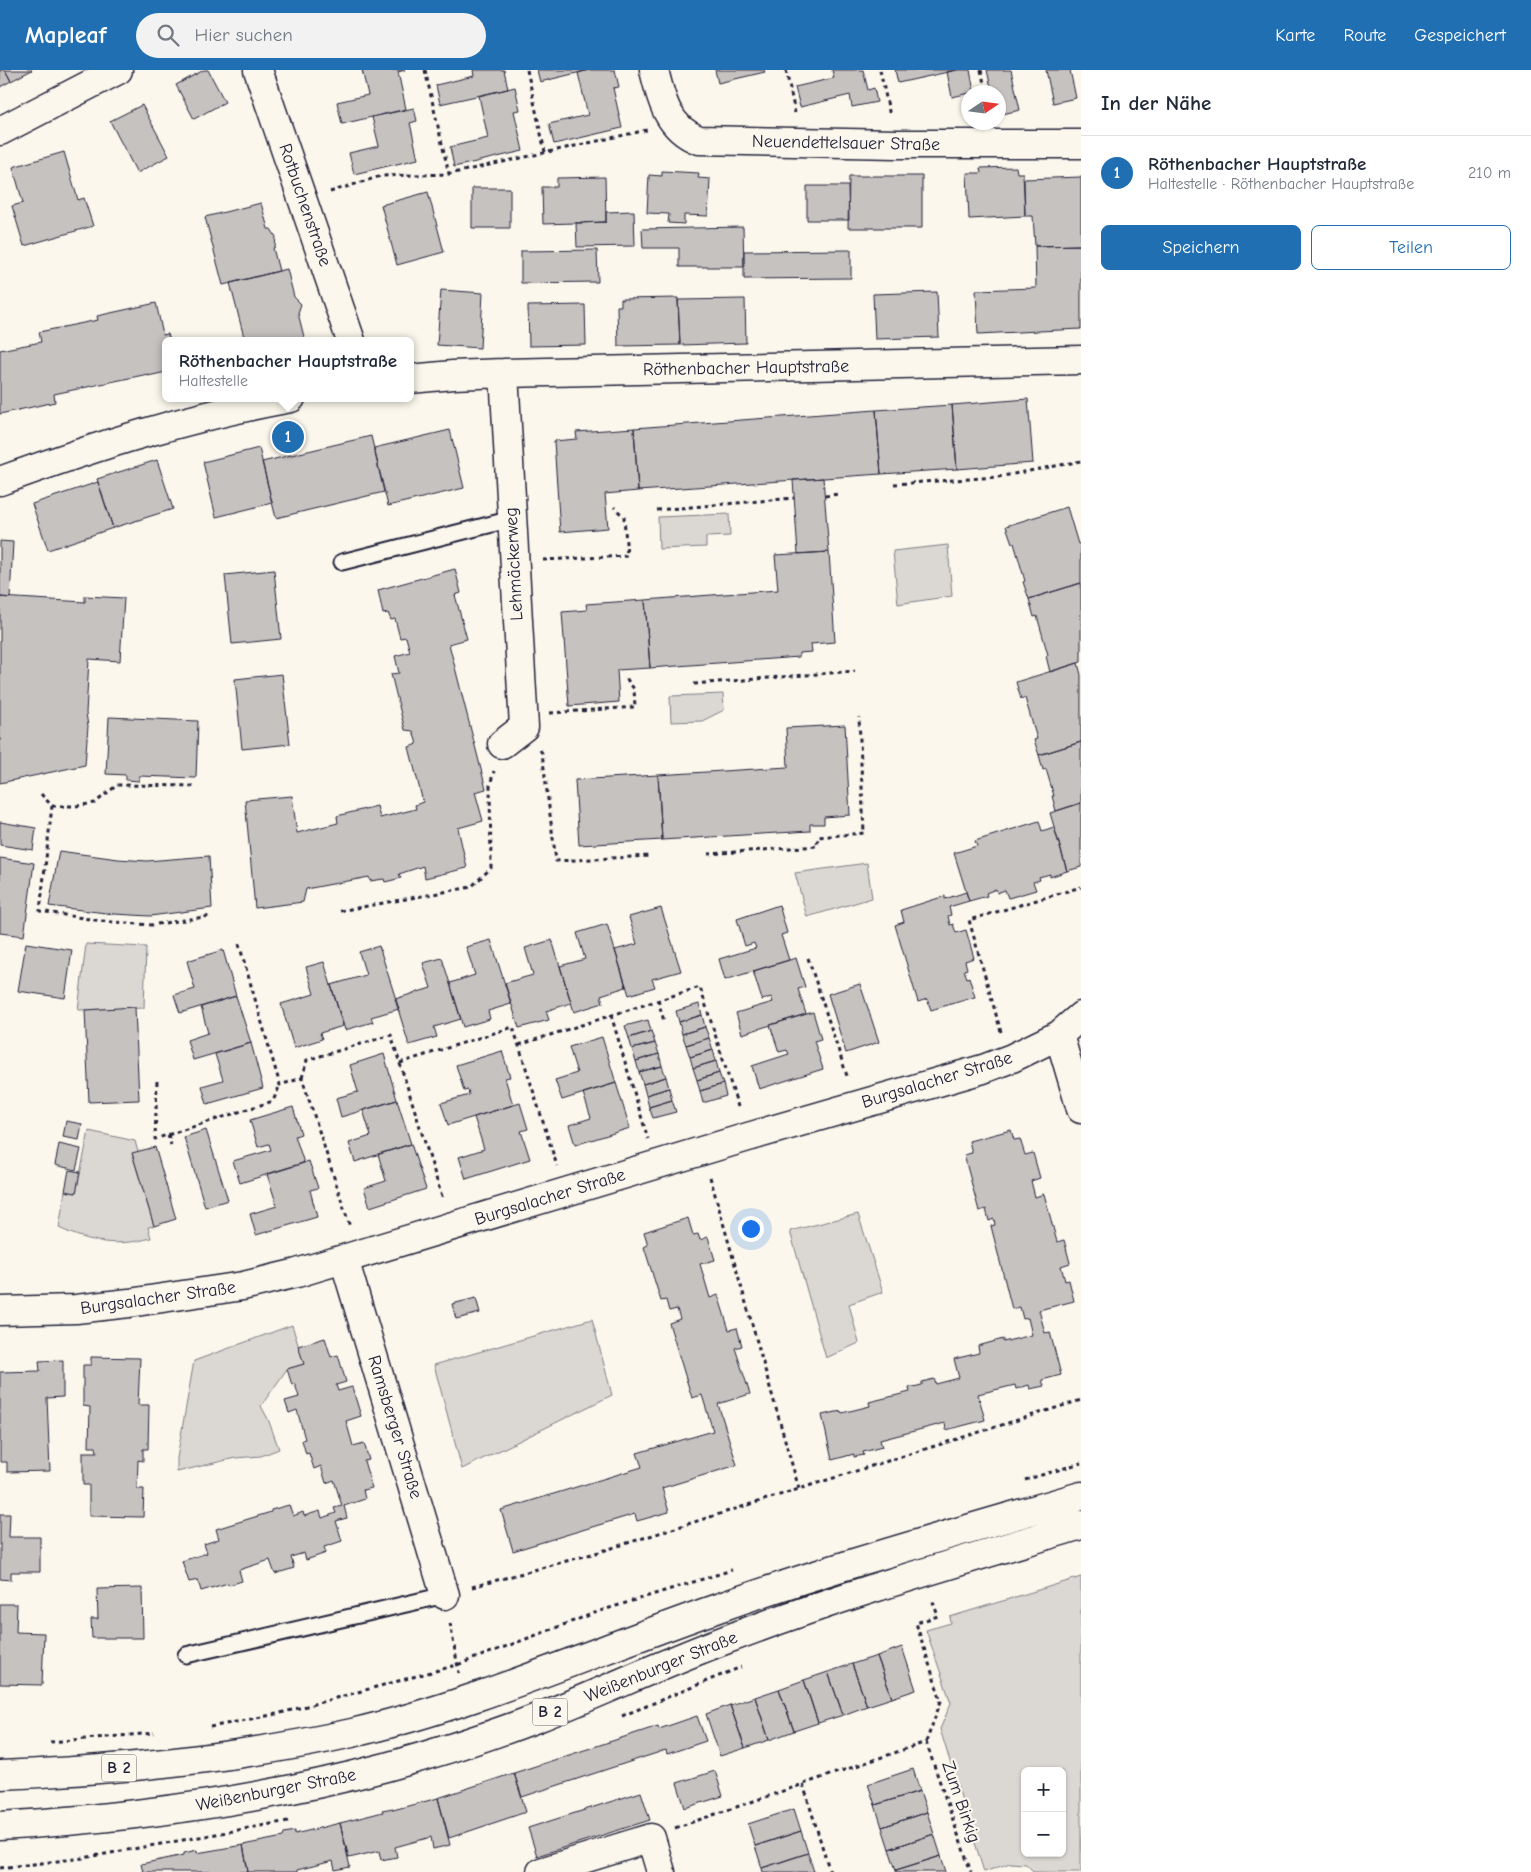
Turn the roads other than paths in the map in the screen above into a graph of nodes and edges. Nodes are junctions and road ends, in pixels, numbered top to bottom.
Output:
1 (118, 70) edge
2 (258, 70) edge
3 (654, 70) edge
4 (0, 131) edge
5 (1081, 144) edge
6 (350, 337) edge
7 (1081, 360) edge
8 (504, 373) junction
9 (414, 379) edge
10 (268, 402) edge
11 (0, 480) edge
12 (512, 519) junction
13 (342, 562) dead end
14 (502, 744) road end
15 (1081, 1016) edge
16 (1059, 1035) junction
17 (1081, 1109) edge
18 (351, 1257) junction
19 (0, 1311) edge
20 (1081, 1496) edge
21 (1081, 1526) edge
22 (445, 1595) joint
23 (186, 1656) dead end
24 (0, 1775) edge
25 (0, 1826) edge
26 (541, 1872) edge
27 (661, 1872) edge

1 - 4 street
2 - 6 street, Rotbuchenstraße
3 - 5 street, Neuendettelsauer Straße
7 - 8 street, Röthenbacher Hauptstraße
8 - 9 street, Röthenbacher Hauptstraße
8 - 12 street, Lehmäckerweg
10 - 11 street
12 - 13 lane
12 - 14 street, Lehmäckerweg
15 - 16 street, Burgsalacher Straße
16 - 17 street
16 - 18 street, Burgsalacher Straße
18 - 19 street, Burgsalacher Straße
18 - 22 street, Ramsberger Straße
20 - 24 street, Weißenburger Straße / B 2
21 - 25 street, Weißenburger Straße / B 2
22 - 23 lane
26 - 27 street

